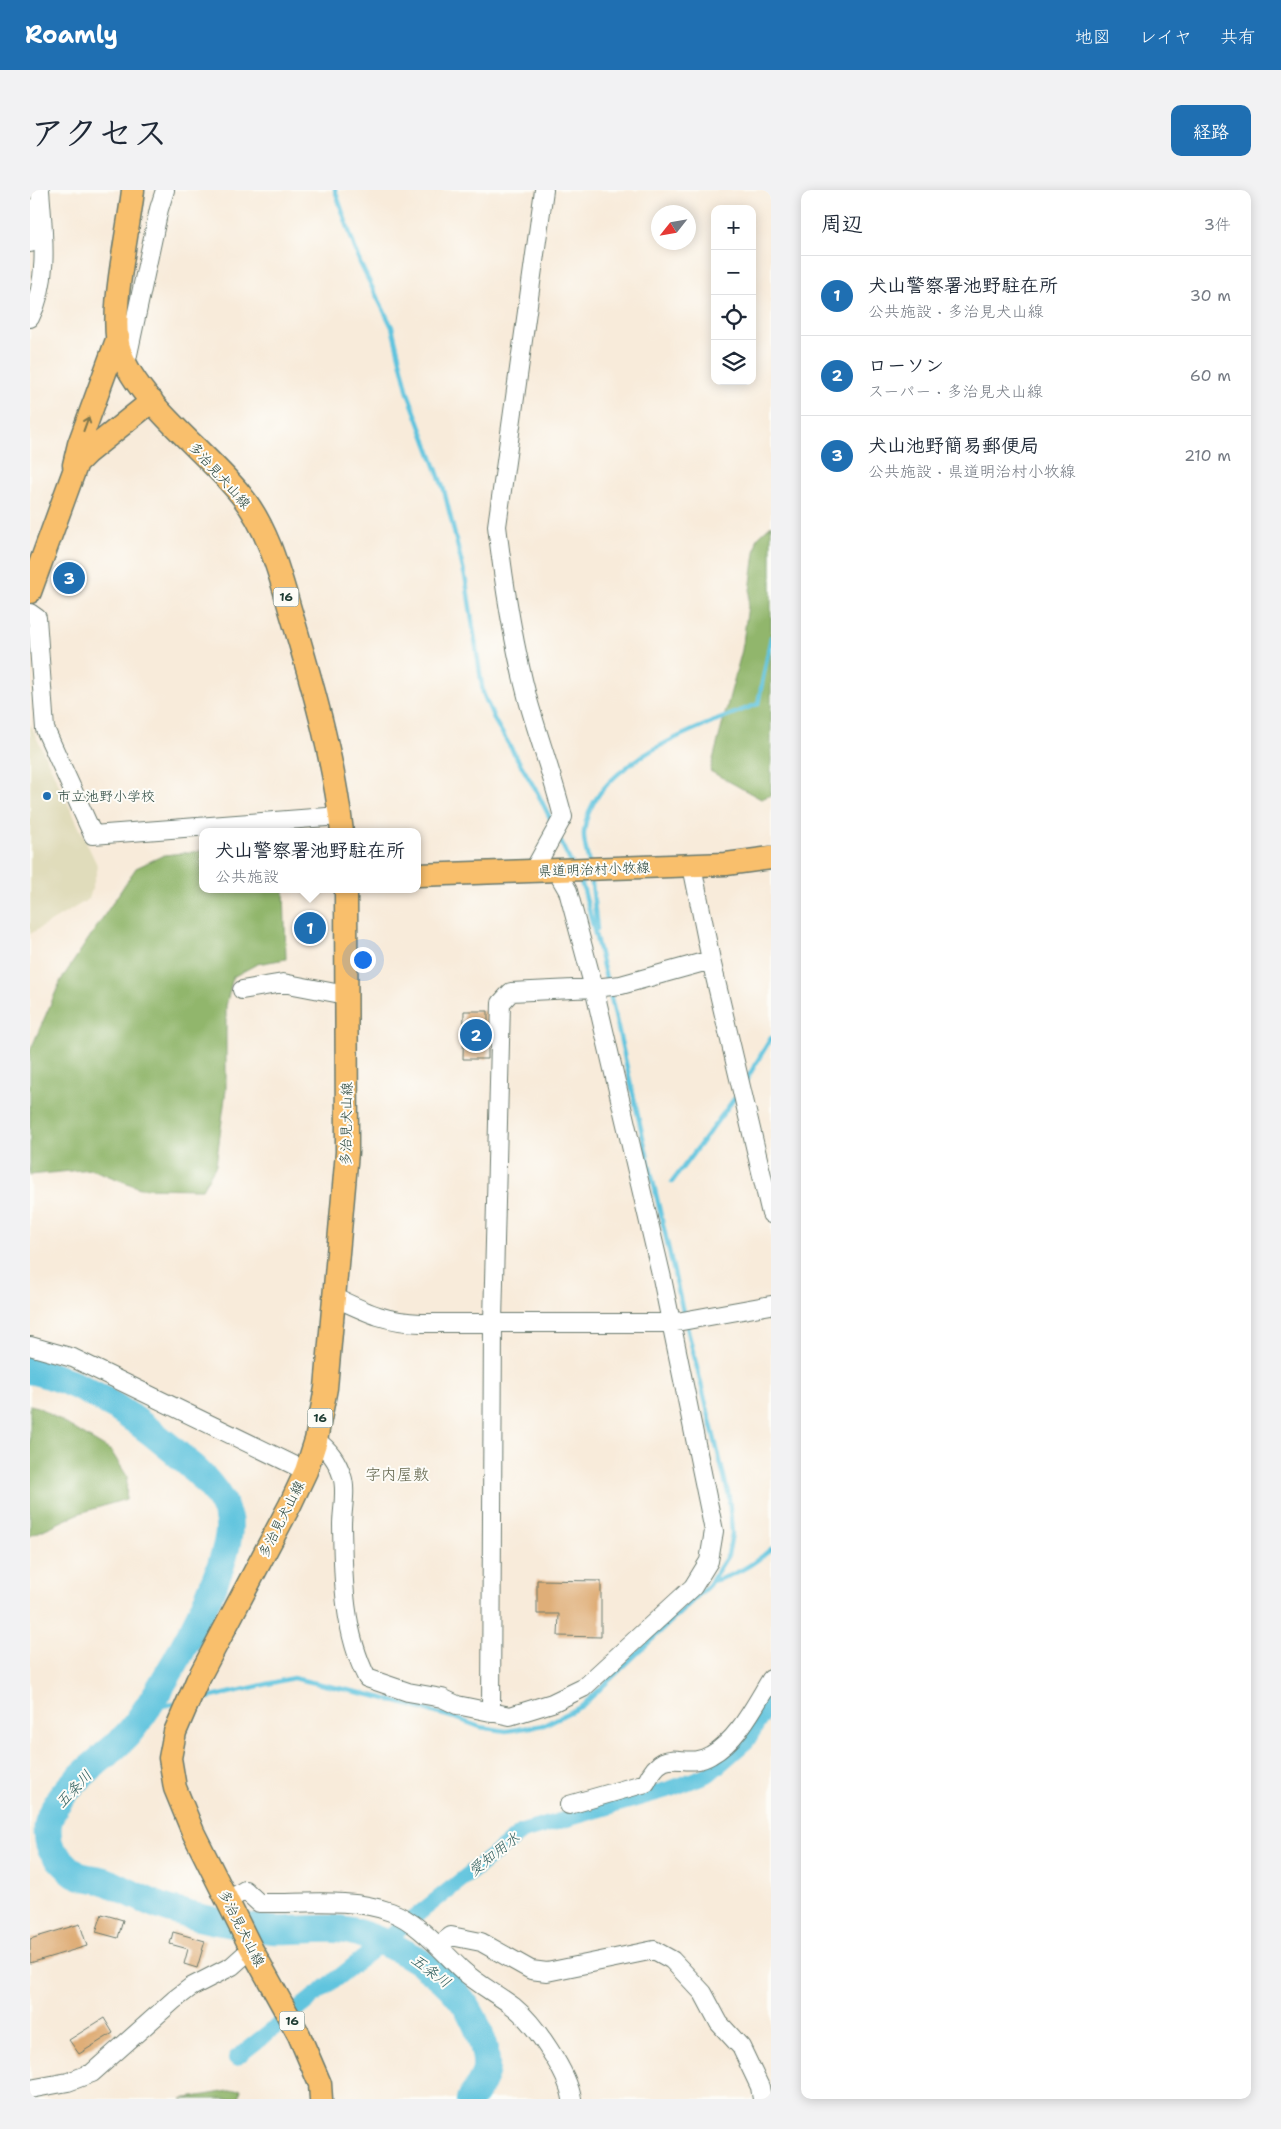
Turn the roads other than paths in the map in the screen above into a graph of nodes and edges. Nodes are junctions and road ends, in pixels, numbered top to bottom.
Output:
1 (35, 190) edge
2 (40, 190) edge
3 (132, 190) edge
4 (165, 190) edge
5 (544, 190) edge
6 (30, 243) edge
7 (30, 318) edge
8 (118, 337) junction
9 (126, 364) junction
10 (152, 401) junction
11 (73, 470) junction
12 (30, 592) edge
13 (30, 613) edge
14 (341, 824) edge
15 (251, 828) edge
16 (199, 830) edge
17 (771, 858) edge
18 (692, 866) junction
19 (559, 870) junction
20 (533, 872) junction
21 (421, 875) edge
22 (346, 893) edge
23 (711, 960) junction
24 (596, 988) junction
25 (242, 990) dead end
26 (346, 995) junction
27 (771, 1214) edge
28 (334, 1297) junction
29 (771, 1305) edge
30 (493, 1322) junction
31 (673, 1322) junction
32 (30, 1346) edge
33 (316, 1440) junction
34 (306, 1471) junction
35 (771, 1680) edge
36 (491, 1713) junction
37 (569, 1805) dead end
38 (228, 1902) junction
39 (438, 1946) junction
40 (251, 1949) junction
41 (30, 2089) edge
42 (321, 2099) edge
43 (572, 2099) edge
44 (762, 2099) edge

1 - 6 street
2 - 7 street
3 - 8 main road, 多治見犬山線 / 16
4 - 9 street
5 - 20 street
8 - 9 main road, 多治見犬山線 / 16
11 -> 8 main road
9 - 10 main road, 多治見犬山線 / 16
10 - 11 main road
10 - 14 main road, 多治見犬山線 / 16
11 - 12 main road
13 - 16 street
14 - 15 street
17 - 18 main road, 県道明治村小牧線
18 - 19 main road, 県道明治村小牧線
18 - 23 street
19 - 20 main road, 県道明治村小牧線
19 - 24 street
20 - 21 main road, 県道明治村小牧線
22 - 26 main road, 多治見犬山線 / 16
23 - 24 street
23 - 27 street
24 - 30 street
24 - 31 street
25 - 26 street
26 - 28 main road, 多治見犬山線 / 16
28 - 30 street
28 - 33 main road, 多治見犬山線 / 16
29 - 31 street
30 - 31 street
30 - 36 street
31 - 36 street
32 - 34 street
33 - 34 main road, 多治見犬山線 / 16
33 - 36 street
34 - 38 main road, 多治見犬山線 / 16
35 - 37 street
38 - 39 street
38 - 40 main road, 多治見犬山線 / 16
39 - 43 street
39 - 44 street
40 - 41 street
40 - 42 main road, 多治見犬山線 / 16

